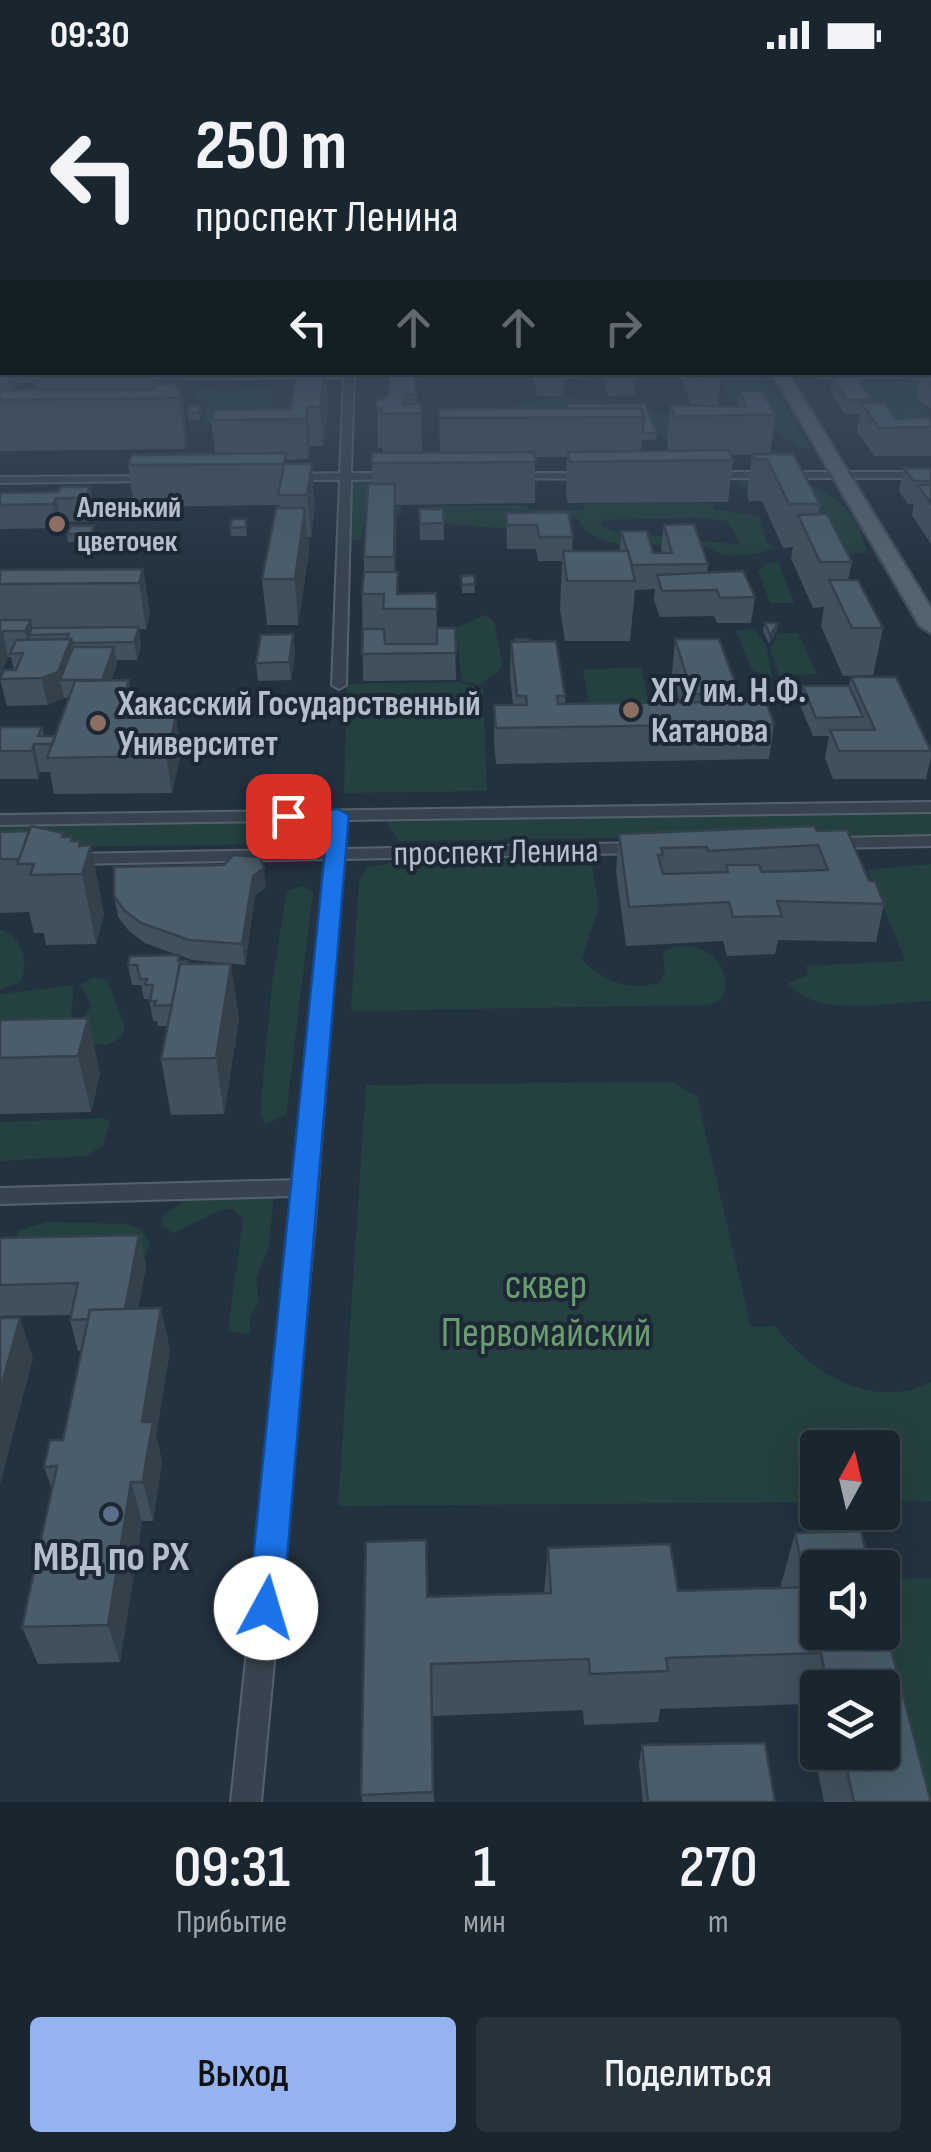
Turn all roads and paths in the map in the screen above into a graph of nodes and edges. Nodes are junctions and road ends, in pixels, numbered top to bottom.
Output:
1 (347, 418) edge
2 (807, 418) edge
3 (692, 475) edge
4 (842, 475) junction
5 (931, 475) edge
6 (344, 476) junction
7 (413, 476) edge
8 (500, 476) edge
9 (612, 476) edge
10 (270, 477) edge
11 (175, 478) edge
12 (0, 480) edge
13 (931, 626) edge
14 (338, 684) dead end
15 (931, 807) edge
16 (338, 815) junction
17 (0, 820) edge
18 (931, 841) edge
19 (812, 844) edge
20 (656, 847) edge
21 (335, 855) junction
22 (57, 860) edge
23 (306, 1188) junction
24 (0, 1196) edge
25 (246, 1802) edge

1 - 6 street
2 - 4 main road
3 - 4 street
4 - 5 street
4 - 13 main road
6 - 7 street
6 - 10 street
6 - 14 street
8 - 9 street
11 - 12 street
15 - 16 street, проспект Ленина
16 - 17 street, проспект Ленина
16 - 21 street
18 - 19 street
20 - 21 street, проспект Ленина
21 - 22 street, проспект Ленина
21 - 23 street
23 - 24 street
23 - 25 street

